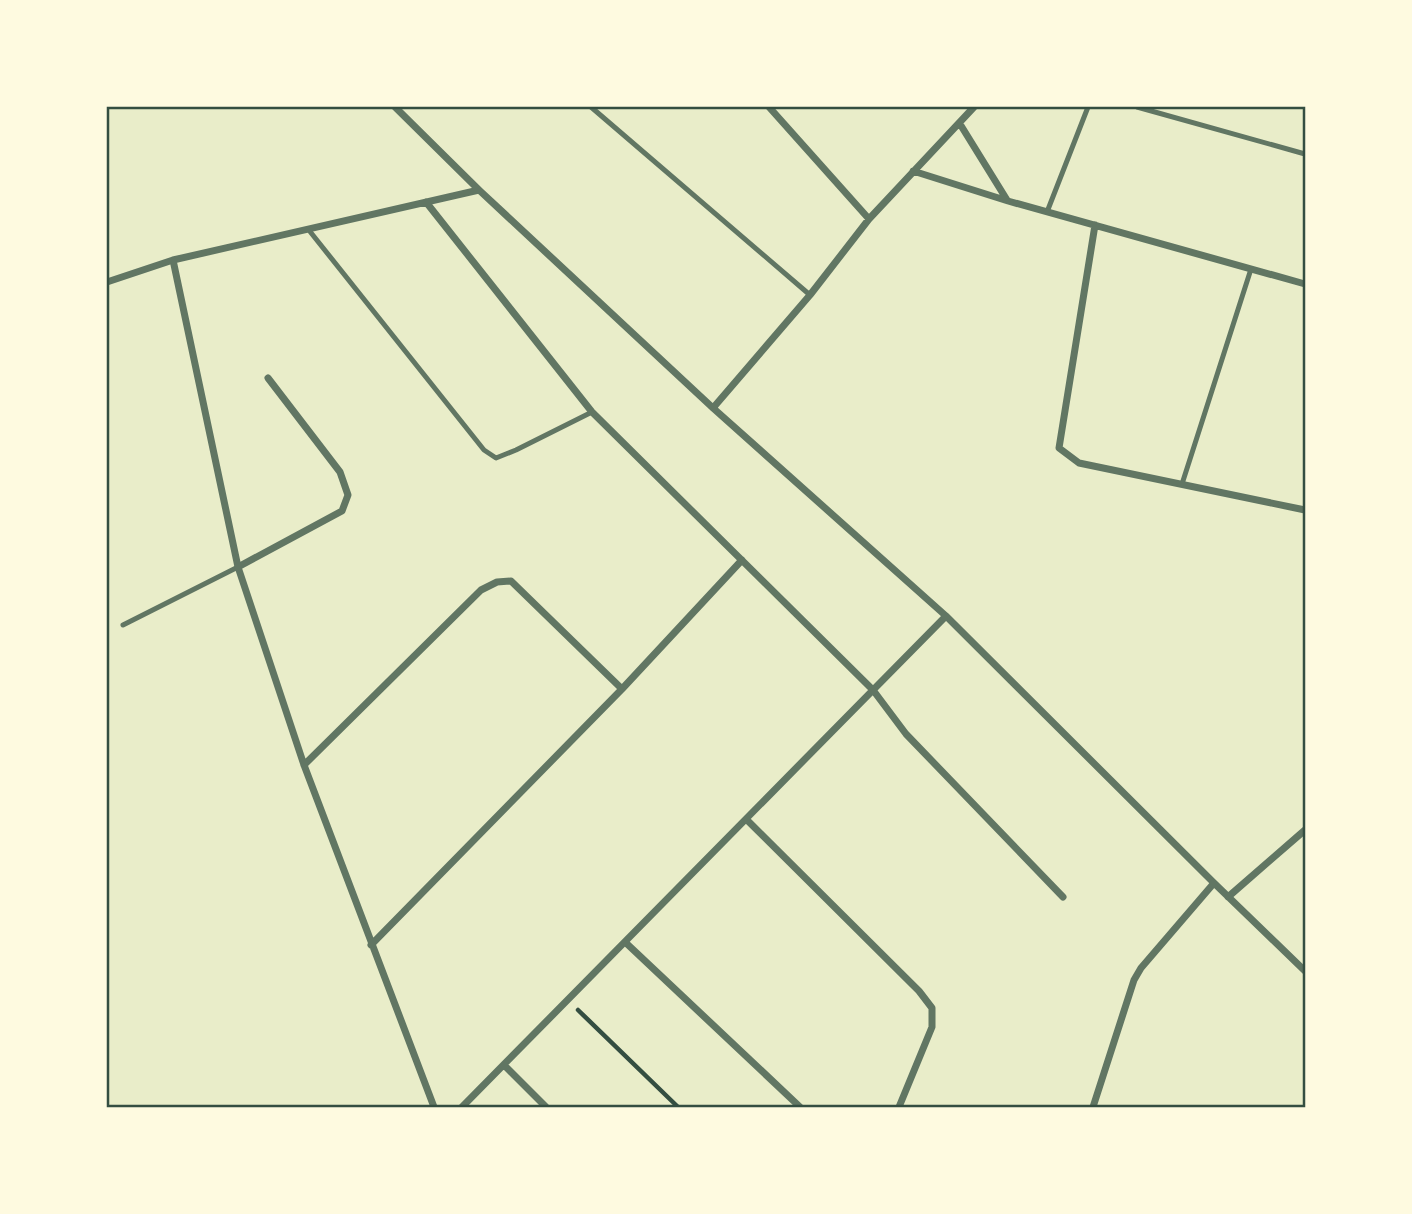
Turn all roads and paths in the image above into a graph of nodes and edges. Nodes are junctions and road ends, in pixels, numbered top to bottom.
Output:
1 (395, 107) edge
2 (591, 107) edge
3 (769, 107) edge
4 (974, 107) edge
5 (1088, 107) edge
6 (1137, 107) edge
7 (960, 124) junction
8 (1305, 154) edge
9 (912, 171) junction
10 (479, 190) junction
11 (1008, 201) junction
12 (426, 202) junction
13 (1047, 212) junction
14 (869, 219) junction
15 (1096, 225) junction
16 (308, 229) junction
17 (173, 260) junction
18 (1251, 269) junction
19 (107, 282) edge
20 (1305, 284) edge
21 (810, 295) junction
22 (268, 378) dead end
23 (713, 408) junction
24 (592, 412) junction
25 (1182, 484) junction
26 (1305, 510) edge
27 (742, 560) junction
28 (238, 567) junction
29 (946, 616) junction
30 (123, 625) dead end
31 (622, 689) junction
32 (873, 690) junction
33 (304, 765) junction
34 (746, 819) junction
35 (1305, 830) edge
36 (1213, 883) junction
37 (1063, 897) dead end
38 (1228, 897) junction
39 (625, 942) junction
40 (371, 945) junction
41 (1305, 971) edge
42 (568, 1000) junction
43 (504, 1065) junction
44 (434, 1107) edge
45 (462, 1107) edge
46 (546, 1107) edge
47 (678, 1107) edge
48 (800, 1107) edge
49 (899, 1107) edge
50 (1093, 1107) edge

1 - 10 street
2 - 21 lane
3 - 14 street
4 - 7 street
5 - 13 lane
6 - 8 lane
7 - 9 street
7 - 11 street
9 - 11 street
9 - 14 street
10 - 12 street
10 - 23 street
11 - 13 street
12 - 16 street
12 - 24 street
13 - 15 street
14 - 21 street
15 - 18 street
15 - 25 street
16 - 17 street
16 - 24 lane
17 - 19 street
17 - 28 street
18 - 20 street
18 - 25 lane
21 - 23 street
22 - 28 street
23 - 29 street
24 - 27 street
25 - 26 street
27 - 31 street
27 - 32 street
28 - 30 lane
28 - 33 street
29 - 32 street
29 - 36 street
31 - 33 street
31 - 40 street
32 - 34 street
32 - 37 street
33 - 40 street
34 - 39 street
34 - 49 street
35 - 38 street
36 - 38 street
36 - 50 street
38 - 41 street
39 - 42 street
39 - 48 street
40 - 44 street
42 - 43 street
42 - 47 path
43 - 45 street
43 - 46 street

